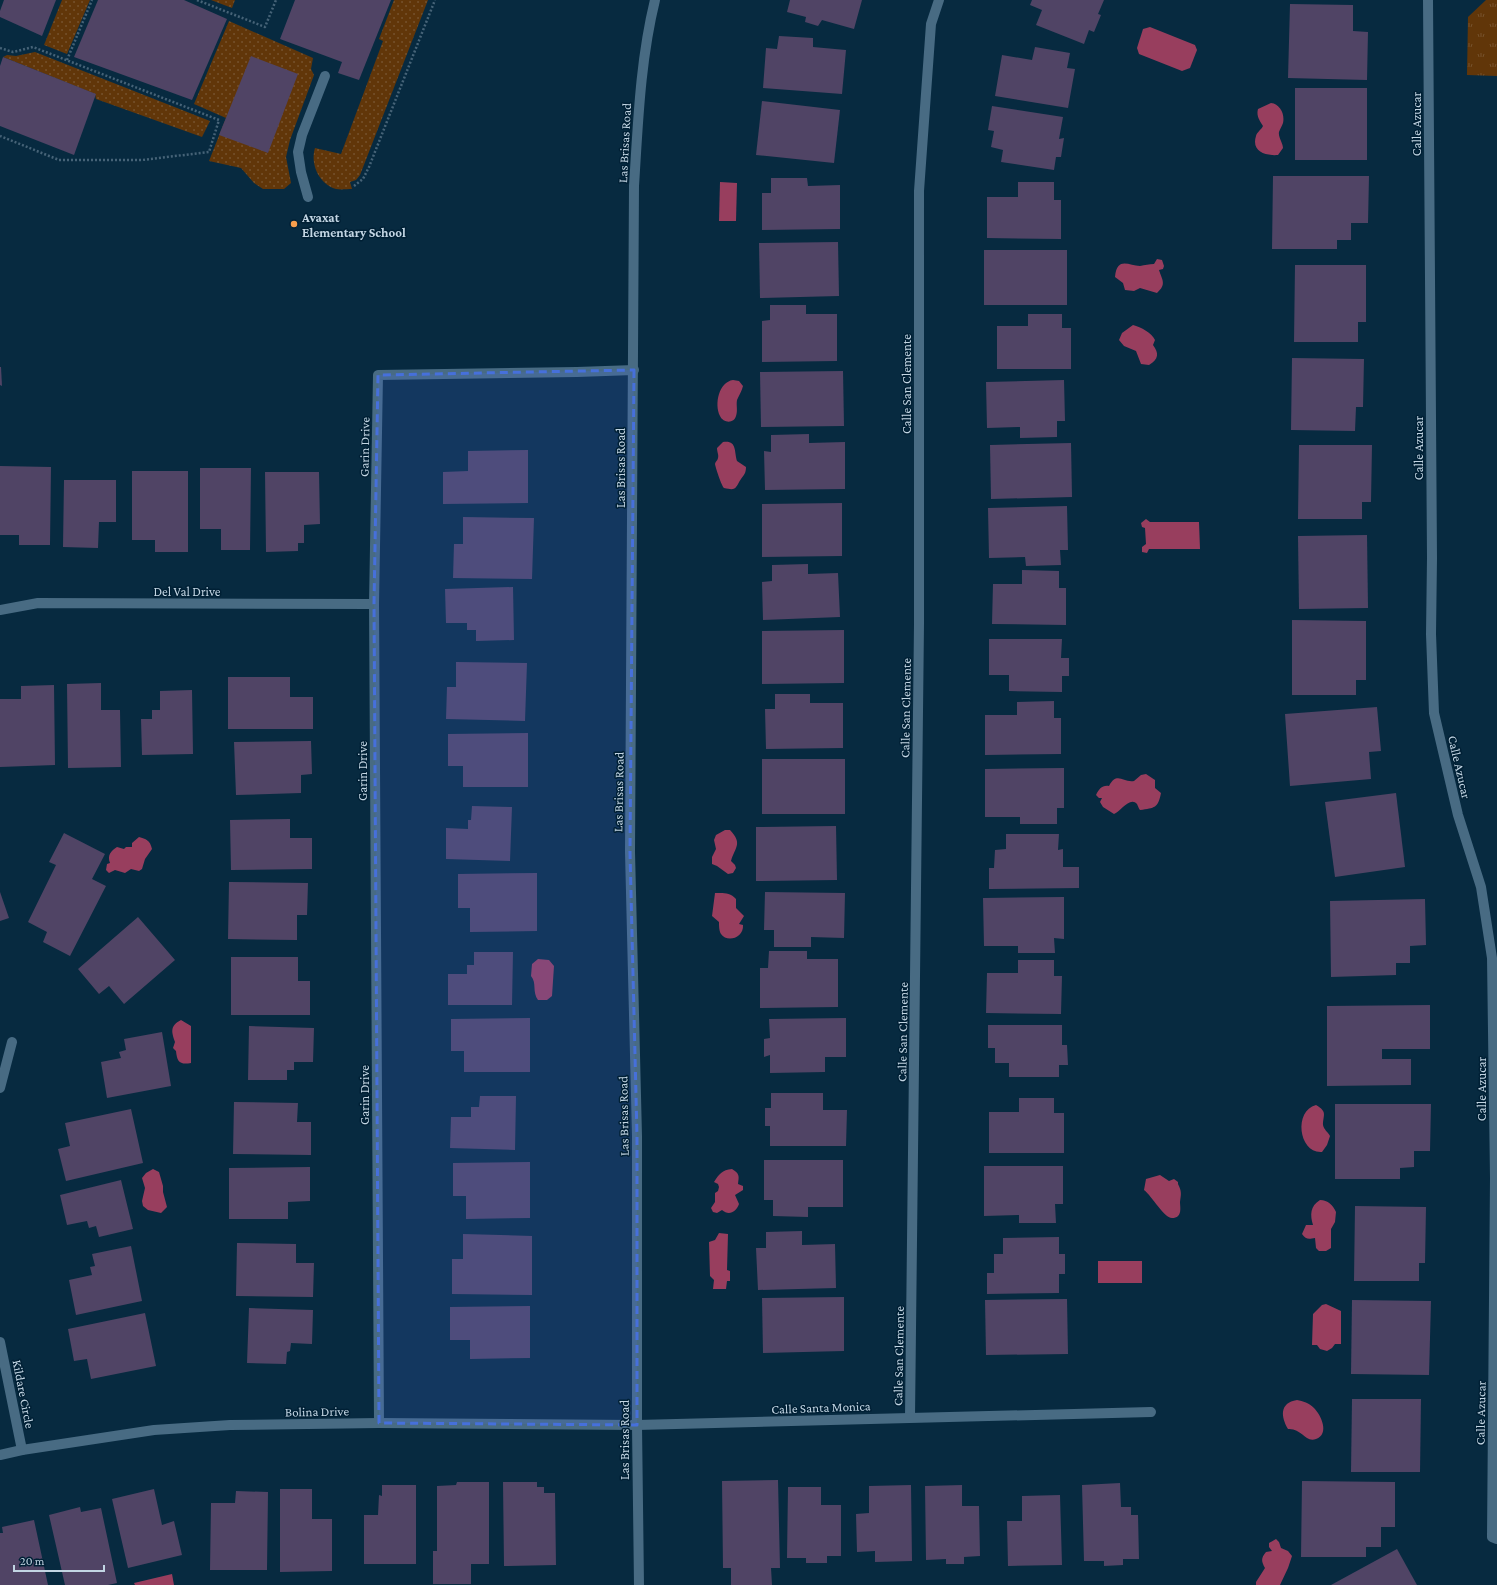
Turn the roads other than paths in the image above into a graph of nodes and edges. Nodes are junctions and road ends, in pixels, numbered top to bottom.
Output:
1 (655, 0) edge
2 (939, 0) edge
3 (1428, 0) edge
4 (325, 76) dead end
5 (308, 197) dead end
6 (634, 370) junction
7 (374, 604) junction
8 (0, 610) edge
9 (12, 1042) dead end
10 (0, 1088) edge
11 (0, 1342) edge
12 (1150, 1412) dead end
13 (910, 1417) junction
14 (379, 1423) junction
15 (637, 1425) junction
16 (22, 1450) junction
17 (0, 1455) edge
18 (1494, 1538) edge
19 (639, 1585) edge

1 - 6 street, Las Brisas Road
2 - 13 street, Calle San Clemente
3 - 18 street, Calle Azucar
4 - 5 street
6 - 7 street, Garin Drive
6 - 15 street, Las Brisas Road
7 - 8 street, Del Val Drive
7 - 14 street, Garin Drive
9 - 10 street
11 - 16 street, Kildare Circle
12 - 13 street, Calle Santa Monica
13 - 15 street, Calle Santa Monica
14 - 15 street, Bolina Drive
14 - 16 street, Bolina Drive
15 - 19 street, Las Brisas Road
16 - 17 street, Bolina Drive

